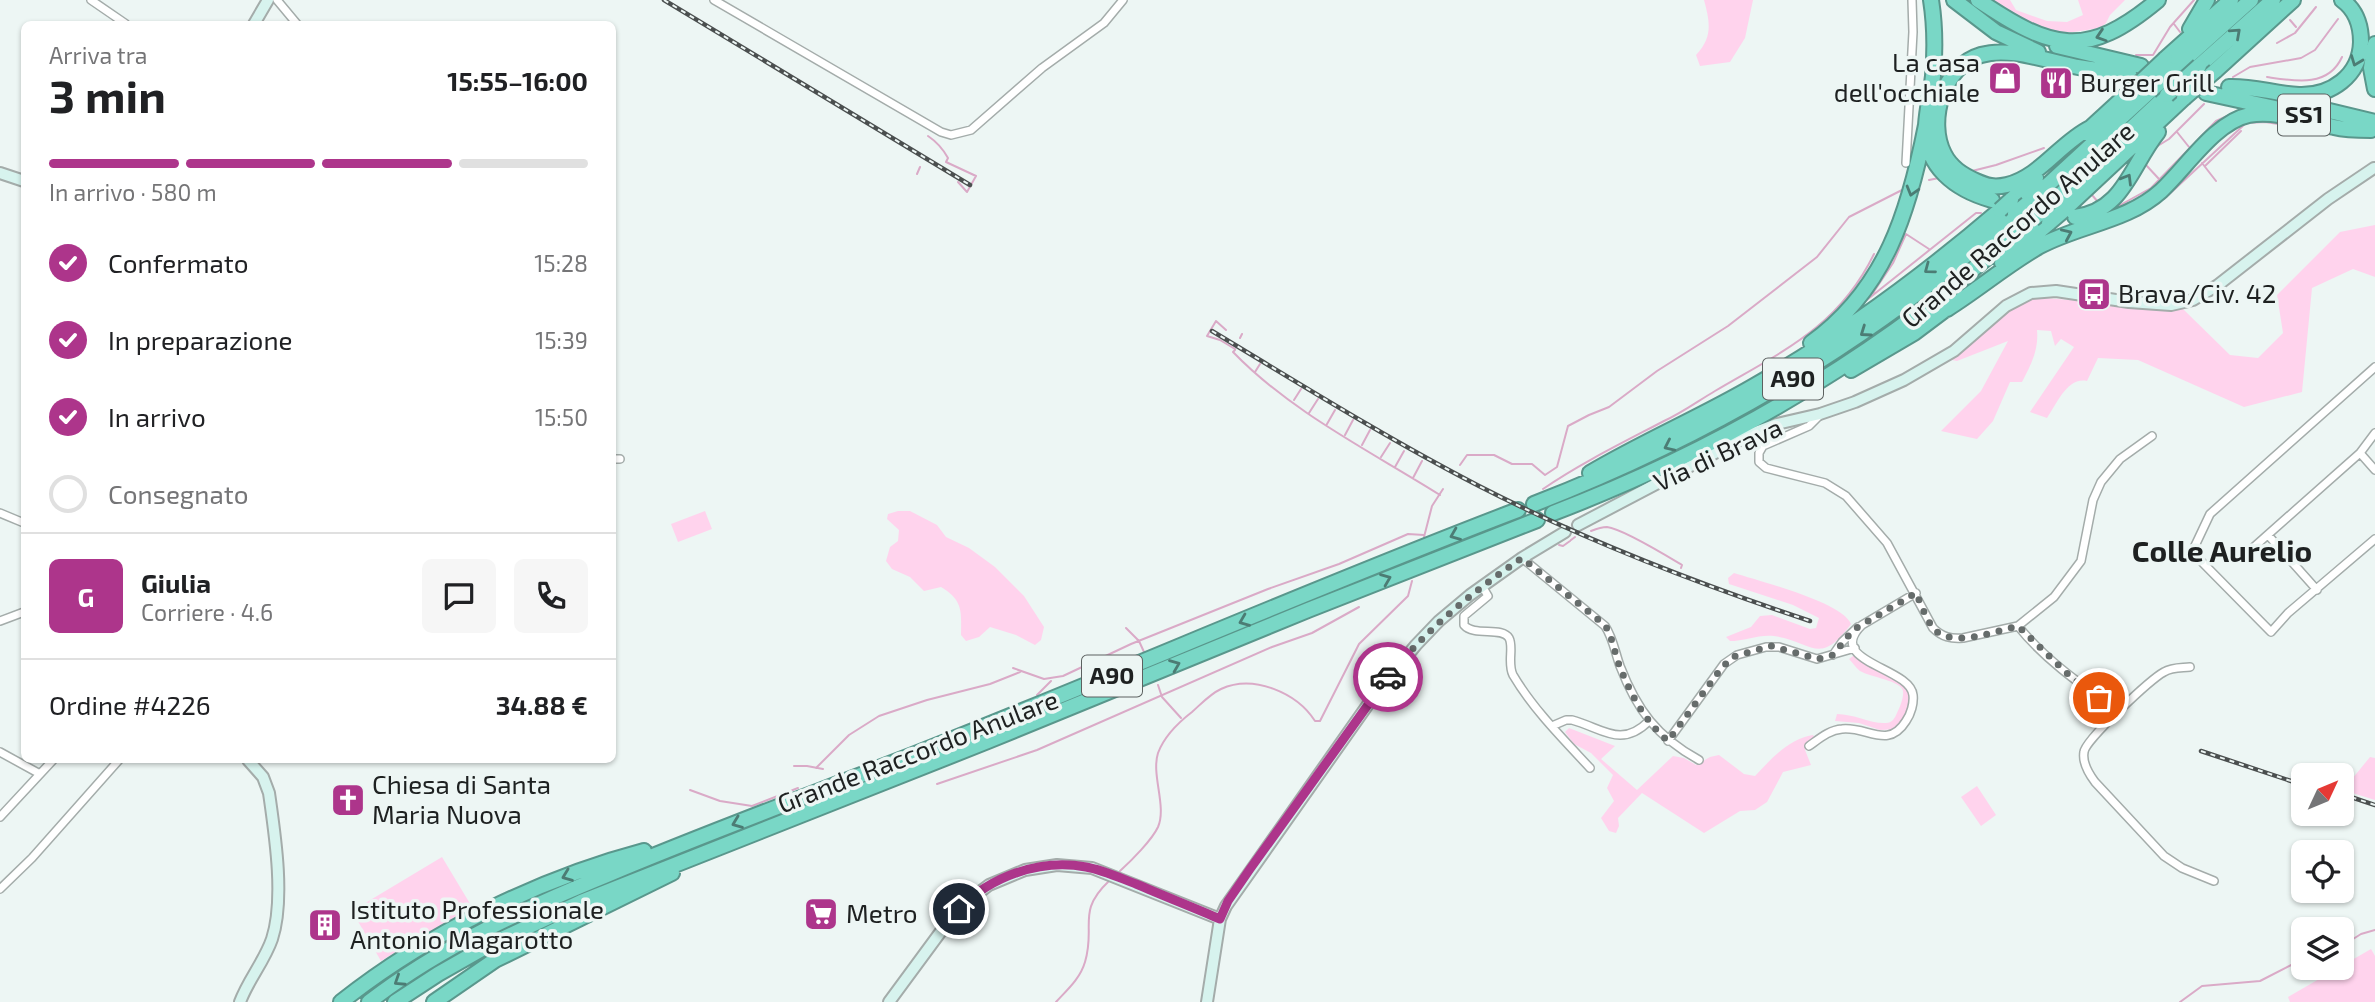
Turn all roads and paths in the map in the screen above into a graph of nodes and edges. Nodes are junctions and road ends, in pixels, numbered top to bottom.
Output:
1 (91, 0) edge
2 (268, 0) edge
3 (277, 0) edge
4 (714, 0) edge
5 (1123, 0) edge
6 (1912, 0) edge
7 (1931, 0) edge
8 (1954, 0) edge
9 (1970, 0) edge
10 (1978, 0) edge
11 (2158, 0) edge
12 (2207, 0) edge
13 (2231, 0) edge
14 (2251, 0) edge
15 (2273, 0) edge
16 (2293, 0) edge
17 (2307, 0) edge
18 (2342, 0) edge
19 (122, 21) edge
20 (256, 21) edge
21 (294, 21) edge
22 (2375, 44) edge
23 (2173, 58) junction
24 (2108, 70) junction
25 (2134, 77) junction
26 (2221, 83) junction
27 (2375, 89) edge
28 (2176, 100) junction
29 (1926, 125) junction
30 (2090, 128) junction
31 (2374, 128) edge
32 (1906, 163) dead end
33 (1945, 166) junction
34 (0, 173) edge
35 (2373, 174) edge
36 (21, 180) edge
37 (1966, 184) junction
38 (2005, 206) junction
39 (2069, 214) junction
40 (2047, 216) junction
41 (1947, 309) junction
42 (2375, 368) edge
43 (1756, 385) junction
44 (1778, 406) junction
45 (1820, 414) junction
46 (2375, 433) edge
47 (2152, 436) dead end
48 (2360, 453) junction
49 (2375, 470) edge
50 (1518, 510) dead end
51 (0, 513) edge
52 (1553, 513) dead end
53 (1537, 520) dead end
54 (21, 522) edge
55 (1578, 525) dead end
56 (1565, 532) dead end
57 (2267, 535) junction
58 (2375, 538) edge
59 (2246, 554) dead end
60 (1522, 558) junction
61 (1482, 586) junction
62 (2317, 590) junction
63 (1916, 593) junction
64 (21, 613) edge
65 (0, 621) edge
66 (1862, 625) junction
67 (2014, 627) junction
68 (1855, 648) junction
69 (1833, 655) junction
70 (2190, 667) dead end
71 (2118, 711) junction
72 (1649, 721) junction
73 (1552, 726) junction
74 (1668, 741) junction
75 (1809, 746) dead end
76 (0, 752) edge
77 (1699, 760) dead end
78 (50, 763) edge
79 (117, 763) edge
80 (251, 763) edge
81 (1590, 768) dead end
82 (40, 774) junction
83 (0, 817) edge
84 (703, 836) junction
85 (724, 844) junction
86 (2214, 881) dead end
87 (0, 890) edge
88 (1220, 919) junction
89 (495, 960) junction
90 (342, 1000) edge
91 (240, 1002) edge
92 (369, 1002) edge
93 (395, 1002) edge
94 (423, 1002) edge
95 (434, 1002) edge
96 (889, 1002) edge
97 (1207, 1002) edge

1 - 19 street
2 - 20 street
3 - 21 street
4 - 5 street
6 - 32 street
7 - 29 highway
8 - 24 highway
9 - 25 highway
11 -> 10 highway
12 - 23 highway
13 - 23 highway
14 - 23 highway, Grande Raccordo Anulare / A90
28 -> 15 highway, Grande Raccordo Anulare / A90, bridge
16 - 26 highway
17 - 26 highway
18 -> 26 highway
22 - 27 highway
23 - 25 highway, bridge
23 - 38 highway, Grande Raccordo Anulare / A90, bridge
24 - 25 highway
24 - 33 highway
25 - 30 highway
26 - 28 highway, bridge
26 - 31 highway, SS1
26 - 31 highway, SS1
28 - 39 highway
39 -> 28 highway
28 - 40 highway, Grande Raccordo Anulare / A90
29 - 33 highway
29 -> 43 highway
30 - 37 highway
30 - 38 highway
41 -> 31 highway
33 - 37 highway
34 - 36 street
35 - 45 street, Via di Brava
37 - 38 highway
38 -> 43 highway
38 -> 43 highway, Grande Raccordo Anulare / A90
39 - 40 highway, bridge
40 - 41 highway
40 - 44 highway, Grande Raccordo Anulare / A90, bridge
41 - 44 highway
42 - 62 street
44 - 52 highway, Grande Raccordo Anulare / A90
45 - 55 street, Via di Brava
45 - 63 street
46 - 48 street
47 - 67 street
48 - 49 street
48 - 57 street
50 -> 84 highway, Grande Raccordo Anulare / A90
51 - 54 street
85 -> 53 highway, Grande Raccordo Anulare / A90
56 - 60 street
57 - 59 street
57 - 62 street
58 - 62 street
60 - 61 street
60 - 72 street
61 - 73 street
61 - 88 street
63 - 66 street
63 - 67 street
64 - 65 street
66 - 68 street
66 - 69 street
67 - 71 street
68 - 69 street
68 - 75 street
69 - 74 street
70 - 71 street
71 - 86 street
72 - 73 street
72 - 74 street
73 - 81 street
74 - 77 street
76 - 82 street
78 - 82 street
79 - 87 street
80 - 91 street
82 - 83 street
84 -> 90 highway
84 -> 92 highway, Grande Raccordo Anulare / A90
85 - 89 highway
85 - 93 highway, Grande Raccordo Anulare / A90
88 - 96 street
88 - 97 street
89 - 94 highway
89 - 95 highway

